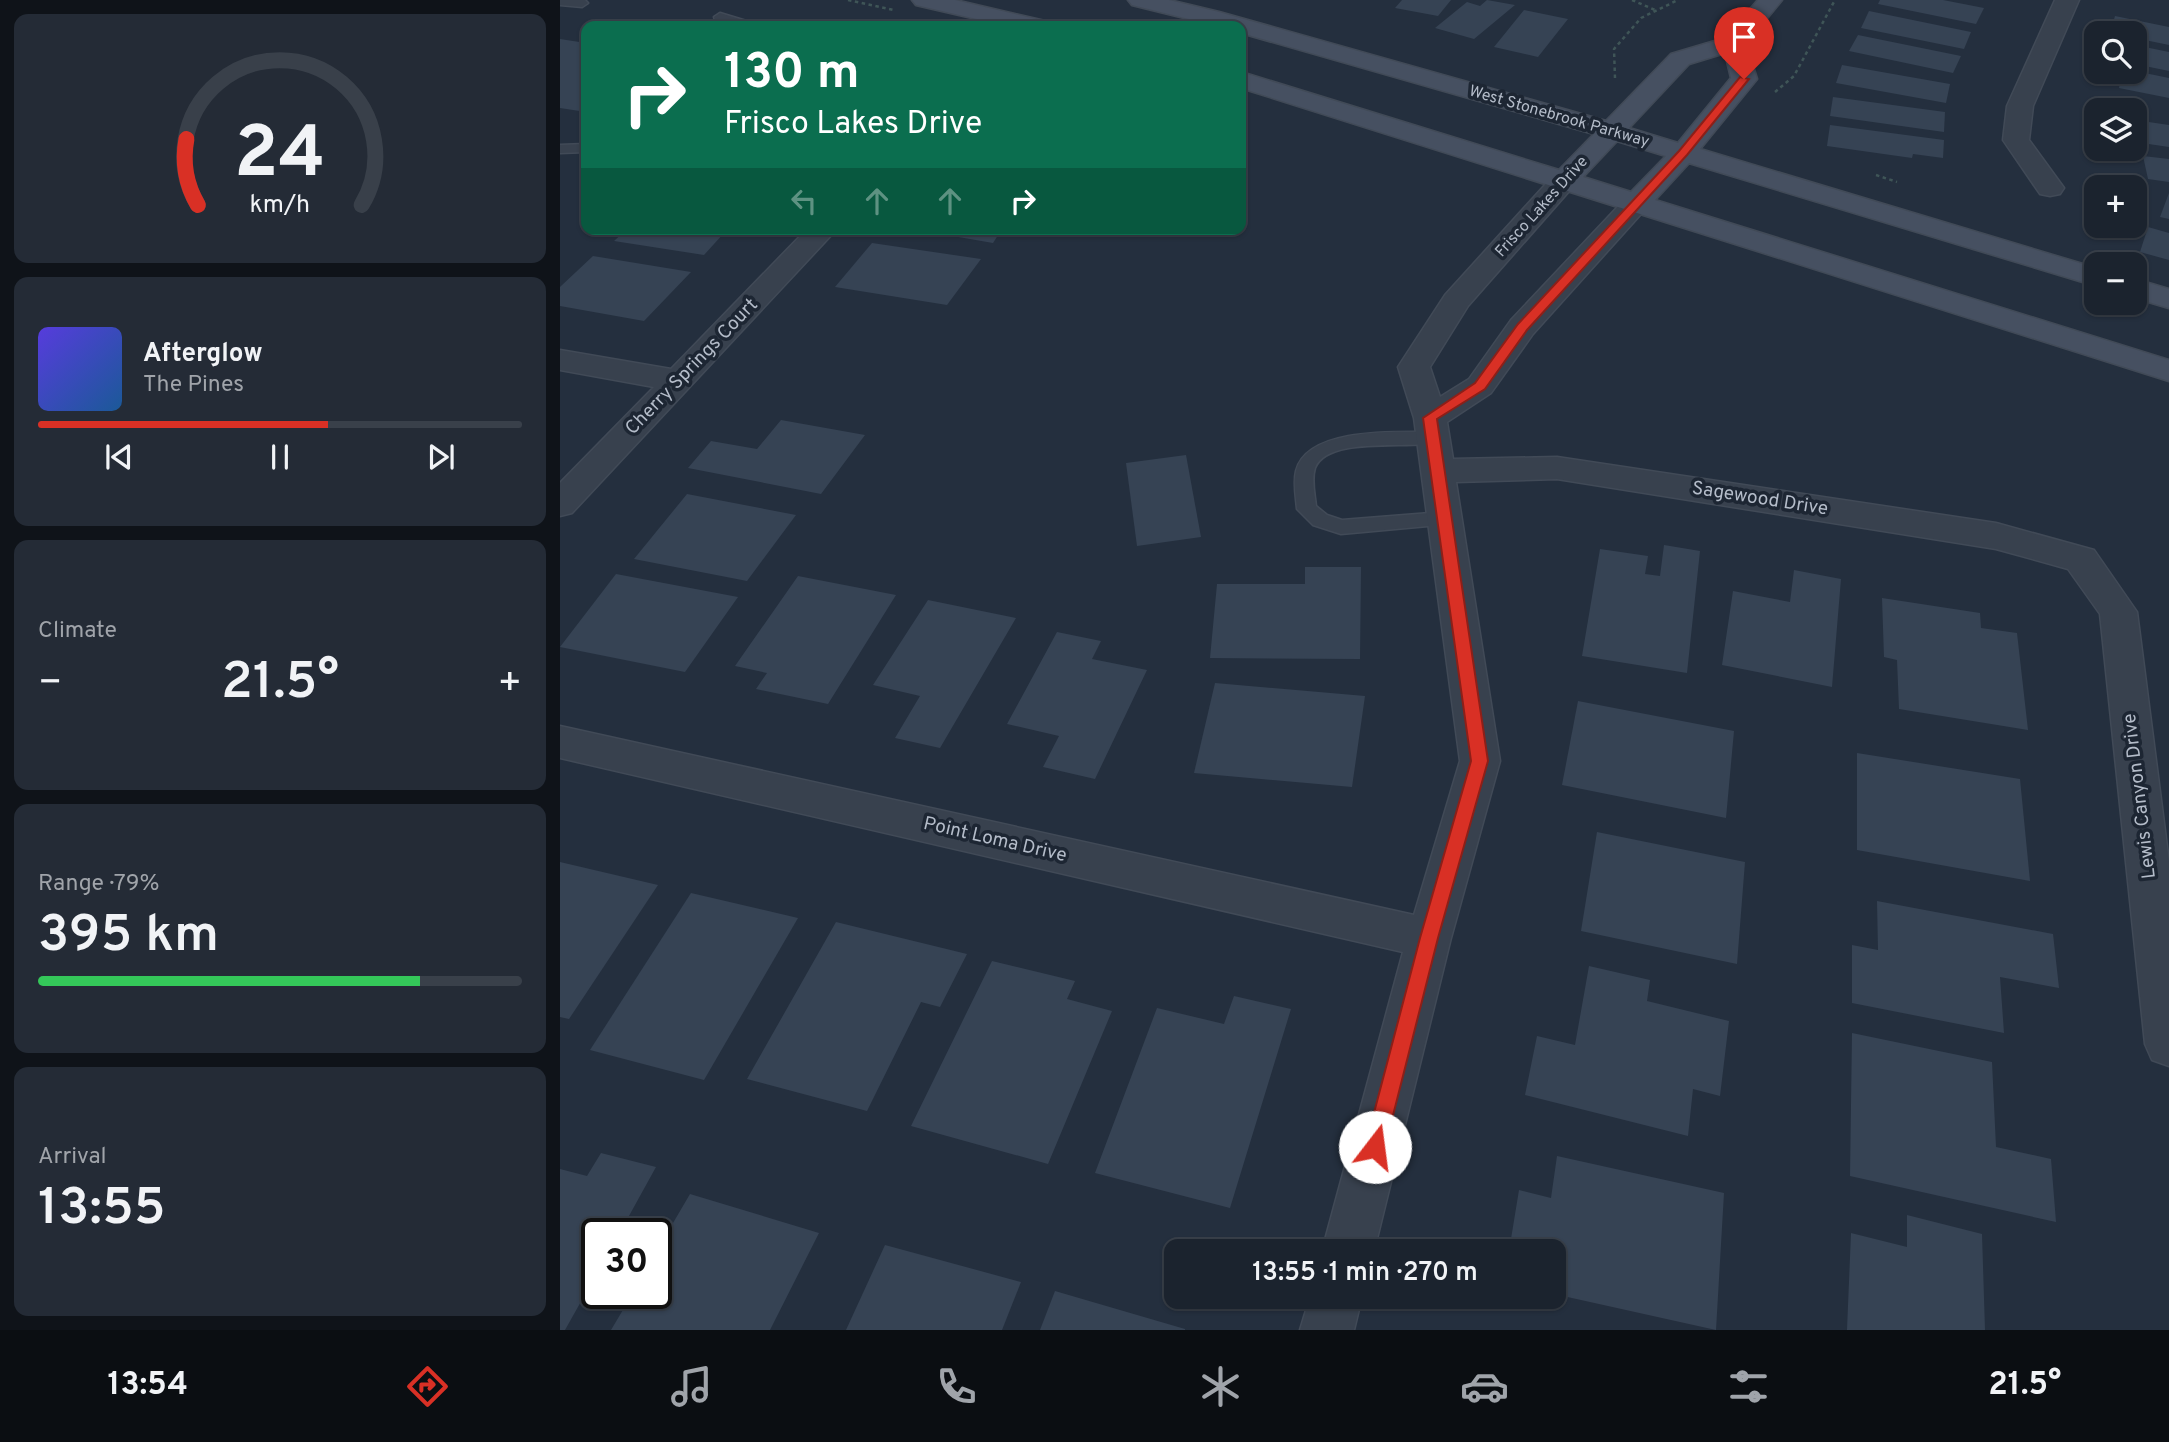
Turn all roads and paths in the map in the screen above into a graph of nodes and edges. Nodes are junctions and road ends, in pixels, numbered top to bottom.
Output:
1 (924, 0) edge
2 (1140, 0) edge
3 (1632, 0) edge
4 (1678, 0) edge
5 (1770, 0) edge
6 (1835, 0) edge
7 (2067, 0) edge
8 (560, 1) edge
9 (582, 3) dead end
10 (1655, 10) junction
11 (720, 17) dead end
12 (732, 21) edge
13 (1015, 21) edge
14 (1225, 21) edge
15 (1246, 27) edge
16 (1734, 43) junction
17 (1246, 81) edge
18 (1617, 85) dead end
19 (1773, 95) dead end
20 (1611, 131) junction
21 (581, 148) edge
22 (560, 149) edge
23 (1683, 153) junction
24 (1564, 181) junction
25 (2050, 188) dead end
26 (1636, 204) junction
27 (817, 235) edge
28 (2084, 273) edge
29 (2147, 292) edge
30 (2169, 299) edge
31 (560, 360) edge
32 (2169, 371) edge
33 (680, 380) junction
34 (1433, 442) junction
35 (560, 504) edge
36 (1443, 519) junction
37 (2081, 559) joint
38 (560, 742) edge
39 (1429, 938) junction
40 (2169, 1044) edge
41 (1351, 1239) edge
42 (1333, 1309) edge
43 (1327, 1330) edge

1 - 13 street
2 - 14 street, West Stonebrook Parkway
3 - 10 path
4 - 10 path
5 - 16 street
6 - 19 path
7 - 25 street
8 - 9 lane
10 - 18 path
11 - 12 lane
15 - 20 street, West Stonebrook Parkway
16 - 20 street, Frisco Lakes Drive
16 - 23 street
17 - 24 street
20 - 23 street, West Stonebrook Parkway
20 - 24 street, Frisco Lakes Drive
21 - 22 lane
23 - 26 street
23 - 28 street, West Stonebrook Parkway
24 - 26 street
24 - 34 street, Frisco Lakes Drive
26 - 32 street
26 - 34 street
27 - 33 street, Cherry Springs Court
29 - 30 street
31 - 33 street
33 - 35 street, Cherry Springs Court
34 - 36 street, Frisco Lakes Drive
34 - 36 lane
34 - 37 street, Sagewood Drive
36 - 39 street, Frisco Lakes Drive
37 - 40 street, Lewis Canyon Drive
38 - 39 street, Point Loma Drive
39 - 41 street, Frisco Lakes Drive
42 - 43 street

